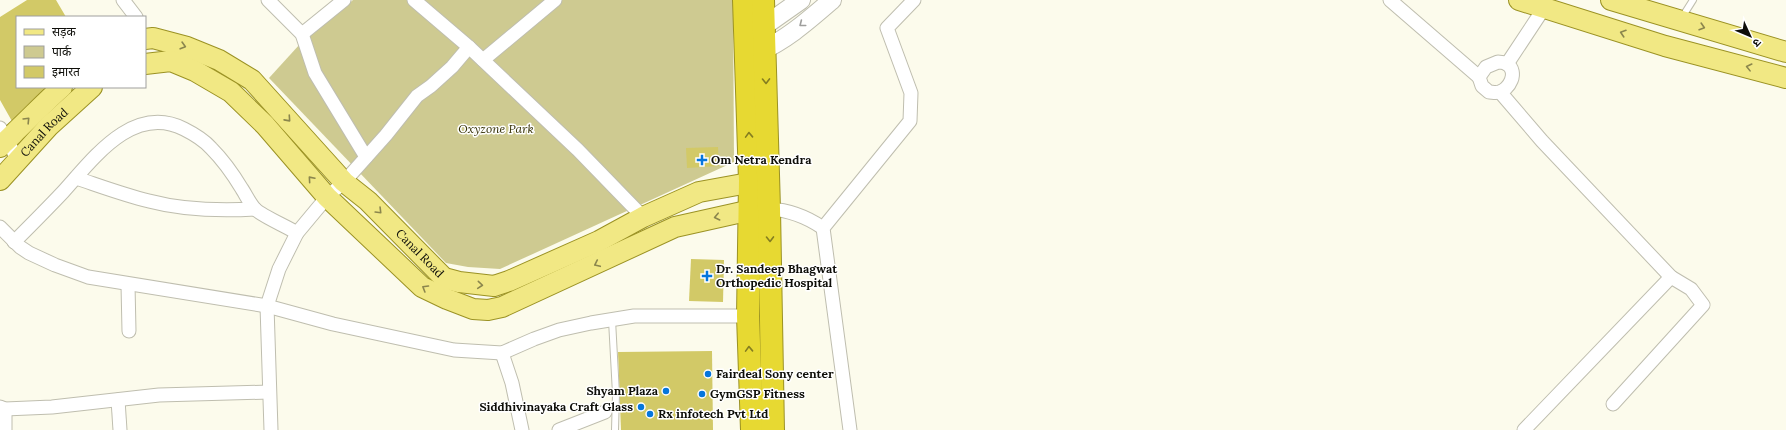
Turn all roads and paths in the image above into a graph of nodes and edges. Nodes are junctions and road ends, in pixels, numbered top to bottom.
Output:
1 (123, 0) edge
2 (268, 0) edge
3 (344, 0) edge
4 (414, 0) edge
5 (744, 0) edge
6 (763, 0) edge
7 (801, 0) edge
8 (832, 0) edge
9 (914, 0) edge
10 (1390, 0) edge
11 (1519, 0) edge
12 (1611, 0) edge
13 (1694, 0) edge
14 (553, 1) edge
15 (1544, 8) junction
16 (135, 16) edge
17 (1680, 20) junction
18 (754, 29) junction
19 (302, 34) junction
20 (148, 35) edge
21 (469, 47) junction
22 (766, 50) junction
23 (1786, 52) edge
24 (745, 57) junction
25 (483, 60) junction
26 (146, 64) edge
27 (1507, 64) junction
28 (1479, 77) junction
29 (1786, 78) edge
30 (61, 88) edge
31 (91, 88) edge
32 (1500, 92) junction
33 (2, 138) edge
34 (366, 158) junction
35 (18, 160) junction
36 (76, 178) junction
37 (0, 180) edge
38 (759, 180) junction
39 (344, 182) junction
40 (327, 196) junction
41 (255, 209) junction
42 (760, 210) junction
43 (643, 217) junction
44 (0, 227) edge
45 (824, 228) junction
46 (298, 233) junction
47 (14, 242) junction
48 (1671, 277) junction
49 (128, 285) junction
50 (267, 306) junction
51 (748, 316) junction
52 (612, 320) junction
53 (129, 331) dead end
54 (502, 353) junction
55 (269, 392) junction
56 (118, 400) junction
57 (1613, 404) dead end
58 (3, 408) edge
59 (605, 412) dead end
60 (5, 430) edge
61 (120, 430) edge
62 (271, 430) edge
63 (522, 430) edge
64 (559, 430) edge
65 (615, 430) edge
66 (752, 430) edge
67 (773, 430) edge
68 (850, 430) edge
69 (1524, 430) edge

1 - 16 street
2 - 19 street
3 - 19 street
4 - 21 street
5 - 18 highway
6 - 18 highway
7 - 18 street
8 -> 22 street
9 - 45 street
10 - 28 street
11 - 15 main road
12 - 17 main road
13 - 17 lane
14 - 25 street
15 - 27 street
29 -> 15 main road
17 -> 23 main road
18 - 22 highway
18 - 24 highway
19 - 34 street
20 -> 39 main road, Canal Road
21 - 25 street
21 - 34 street
22 - 24 street
22 -> 38 highway
38 -> 24 highway
25 - 43 street
40 -> 26 main road, Canal Road
27 - 28 street
27 - 32 street
28 - 32 street
33 -> 30 main road, Canal Road
31 - 35 main road, Canal Road
32 - 48 street
33 - 35 street
34 - 39 street
35 - 37 main road, Canal Road
36 - 41 street
36 - 41 street
36 - 47 street
38 - 42 highway
38 - 43 main road, Canal Road
39 - 40 street
39 -> 43 main road, Canal Road
42 -> 40 main road, Canal Road
40 - 46 street
41 - 46 street
42 - 45 street
42 - 51 highway
42 -> 67 highway
44 - 47 street
45 - 68 street
46 - 50 street
47 - 49 street
48 - 57 street
48 - 69 street
49 - 50 street
49 - 53 street
50 - 54 street
50 - 55 street
51 - 52 street
66 -> 51 highway
52 - 54 street
52 - 65 lane
54 - 63 street
55 - 56 street
55 - 62 street
56 - 58 street
56 - 61 street
58 - 60 street
59 - 64 street

